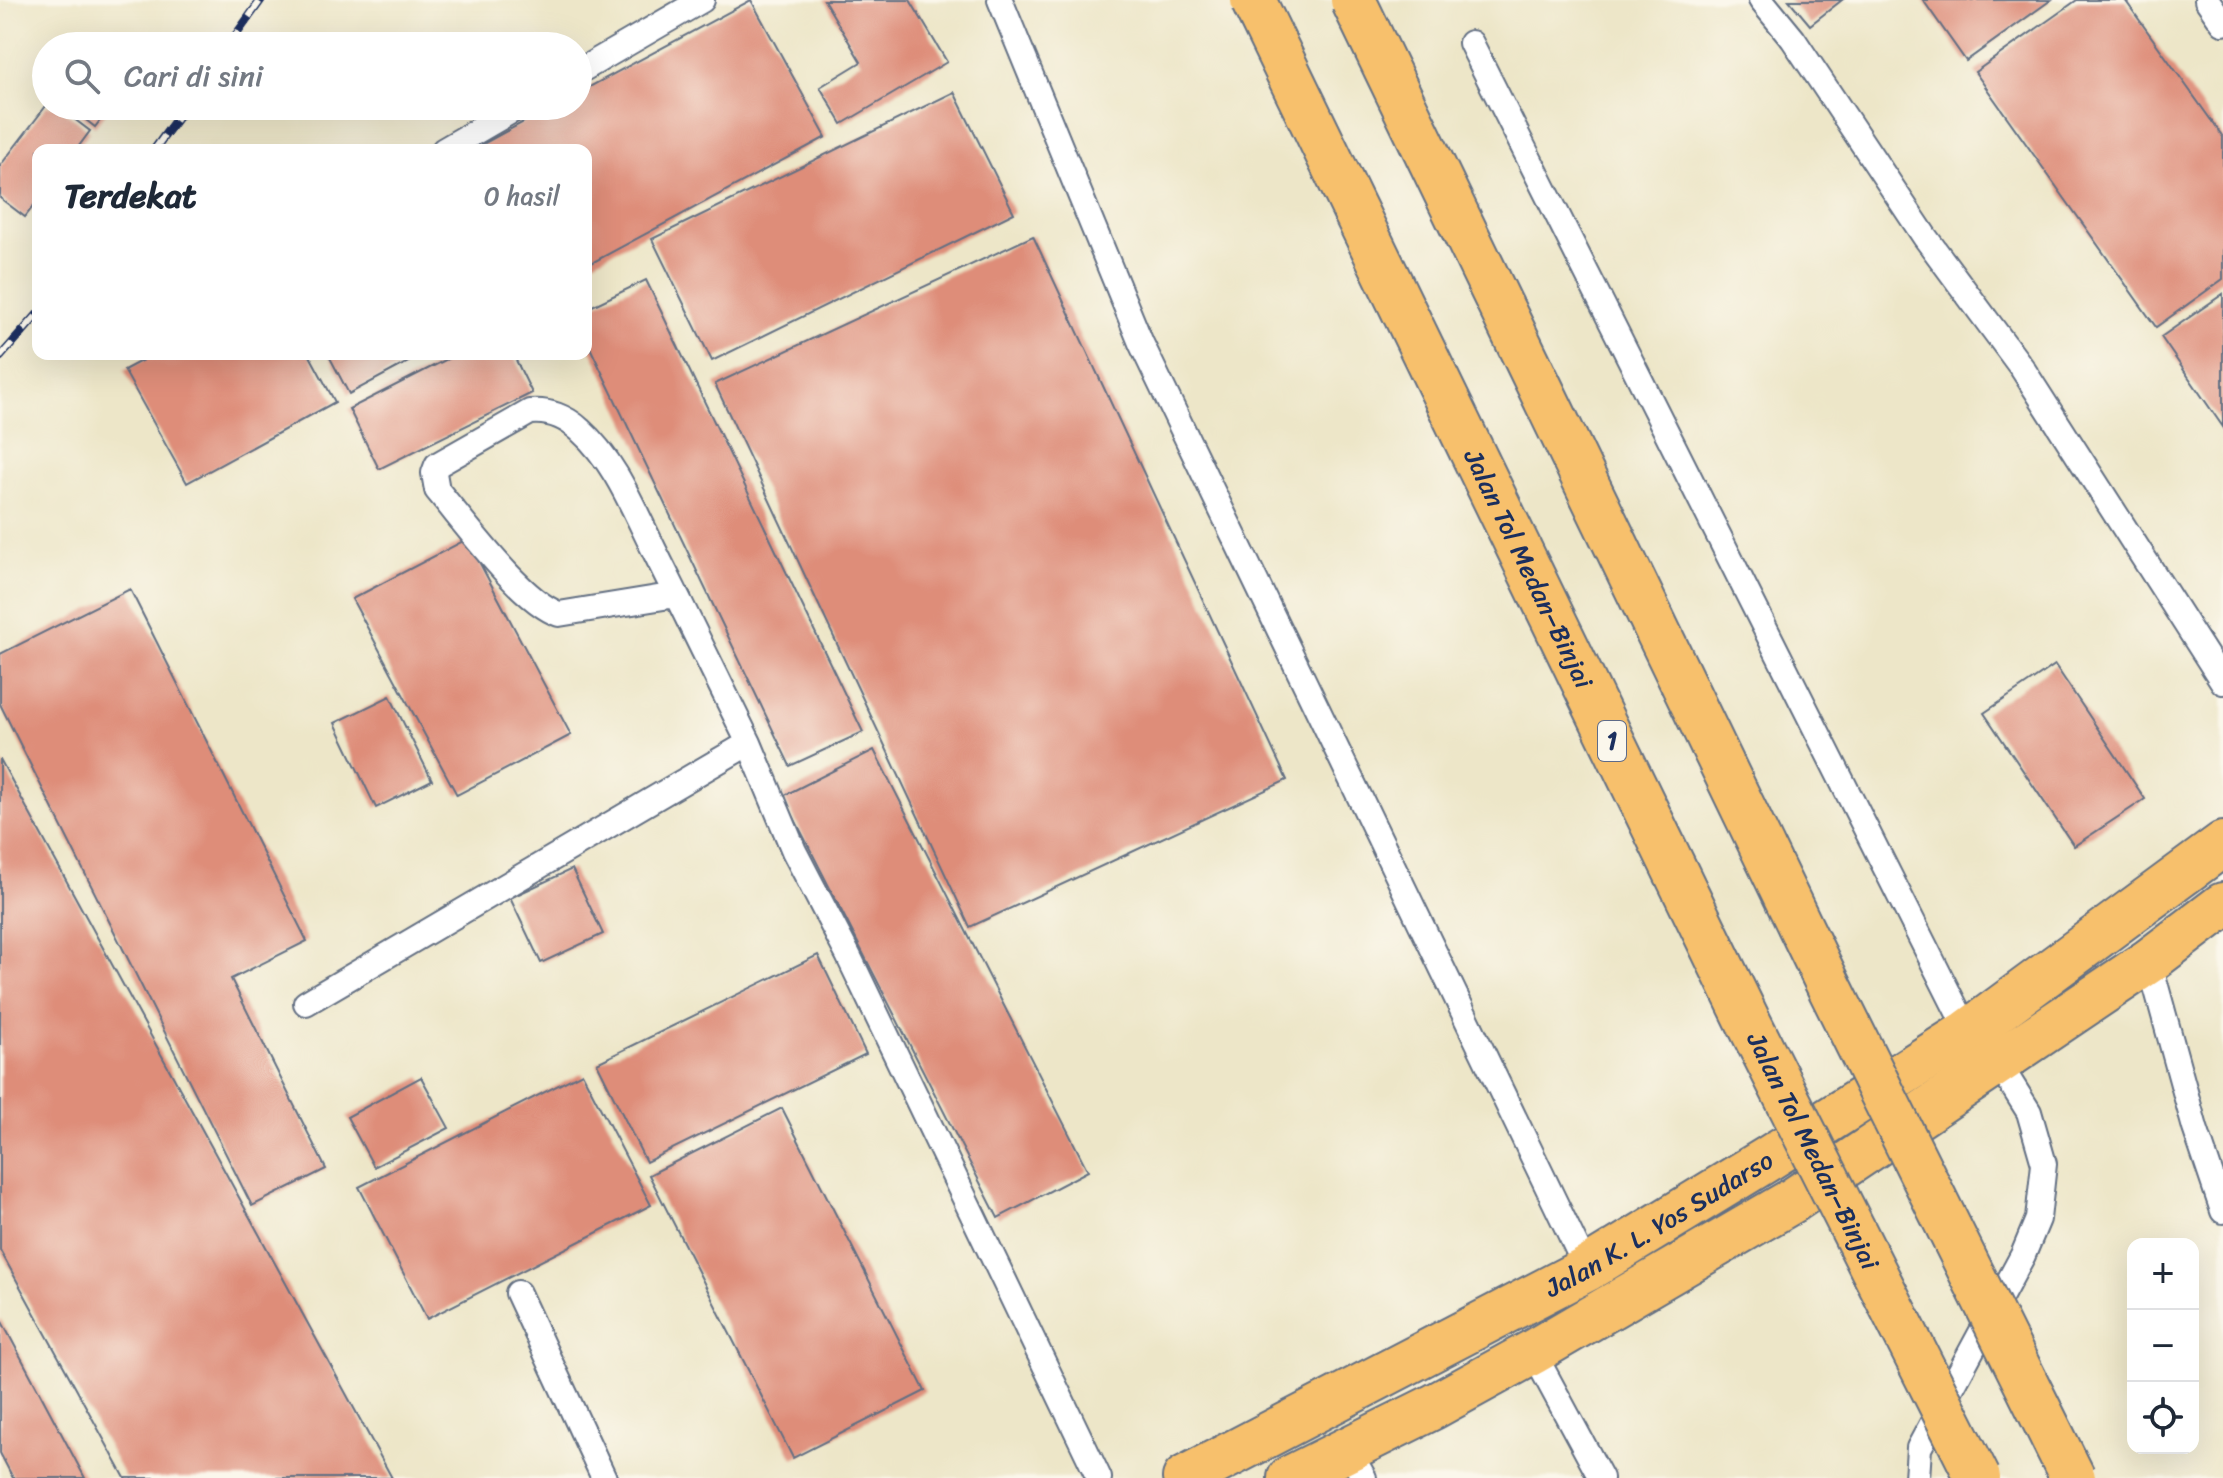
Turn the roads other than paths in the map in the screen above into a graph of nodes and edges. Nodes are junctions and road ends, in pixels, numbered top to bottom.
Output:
1 (702, 0) edge
2 (1000, 0) edge
3 (1253, 0) edge
4 (1353, 0) edge
5 (1761, 0) edge
6 (2207, 0) edge
7 (2223, 23) edge
8 (1471, 43) dead end
9 (592, 64) edge
10 (496, 120) edge
11 (454, 144) edge
12 (676, 595) junction
13 (2223, 682) edge
14 (749, 743) junction
15 (2223, 844) edge
16 (2223, 905) edge
17 (2149, 961) junction
18 (306, 1003) dead end
19 (1968, 1032) junction
20 (1999, 1064) junction
21 (2223, 1211) edge
22 (1587, 1269) junction
23 (518, 1293) dead end
24 (1533, 1352) junction
25 (1355, 1463) edge
26 (604, 1478) edge
27 (1099, 1478) edge
28 (1185, 1478) edge
29 (1290, 1478) edge
30 (1601, 1478) edge
31 (1917, 1478) edge
32 (1978, 1478) edge
33 (2073, 1478) edge

1 - 9 lane
2 - 22 lane
3 - 32 highway, Jalan Tol Medan–Binjai / 1, bridge
4 - 33 highway, bridge
5 - 13 lane
6 - 7 lane
8 - 19 lane
10 - 11 lane
12 - 12 lane
12 - 14 lane
14 - 18 lane
14 - 27 lane
15 - 19 highway, Jalan K. L. Yos Sudarso
16 - 17 highway, Jalan K. L. Yos Sudarso
17 - 20 highway, Jalan K. L. Yos Sudarso
17 - 21 lane
19 - 22 highway, Jalan K. L. Yos Sudarso
20 - 24 highway, Jalan K. L. Yos Sudarso
20 - 31 lane
22 - 28 highway, Jalan K. L. Yos Sudarso
23 - 26 lane
24 - 25 highway, Jalan K. L. Yos Sudarso
24 - 30 lane
25 - 29 highway, Jalan K. L. Yos Sudarso

